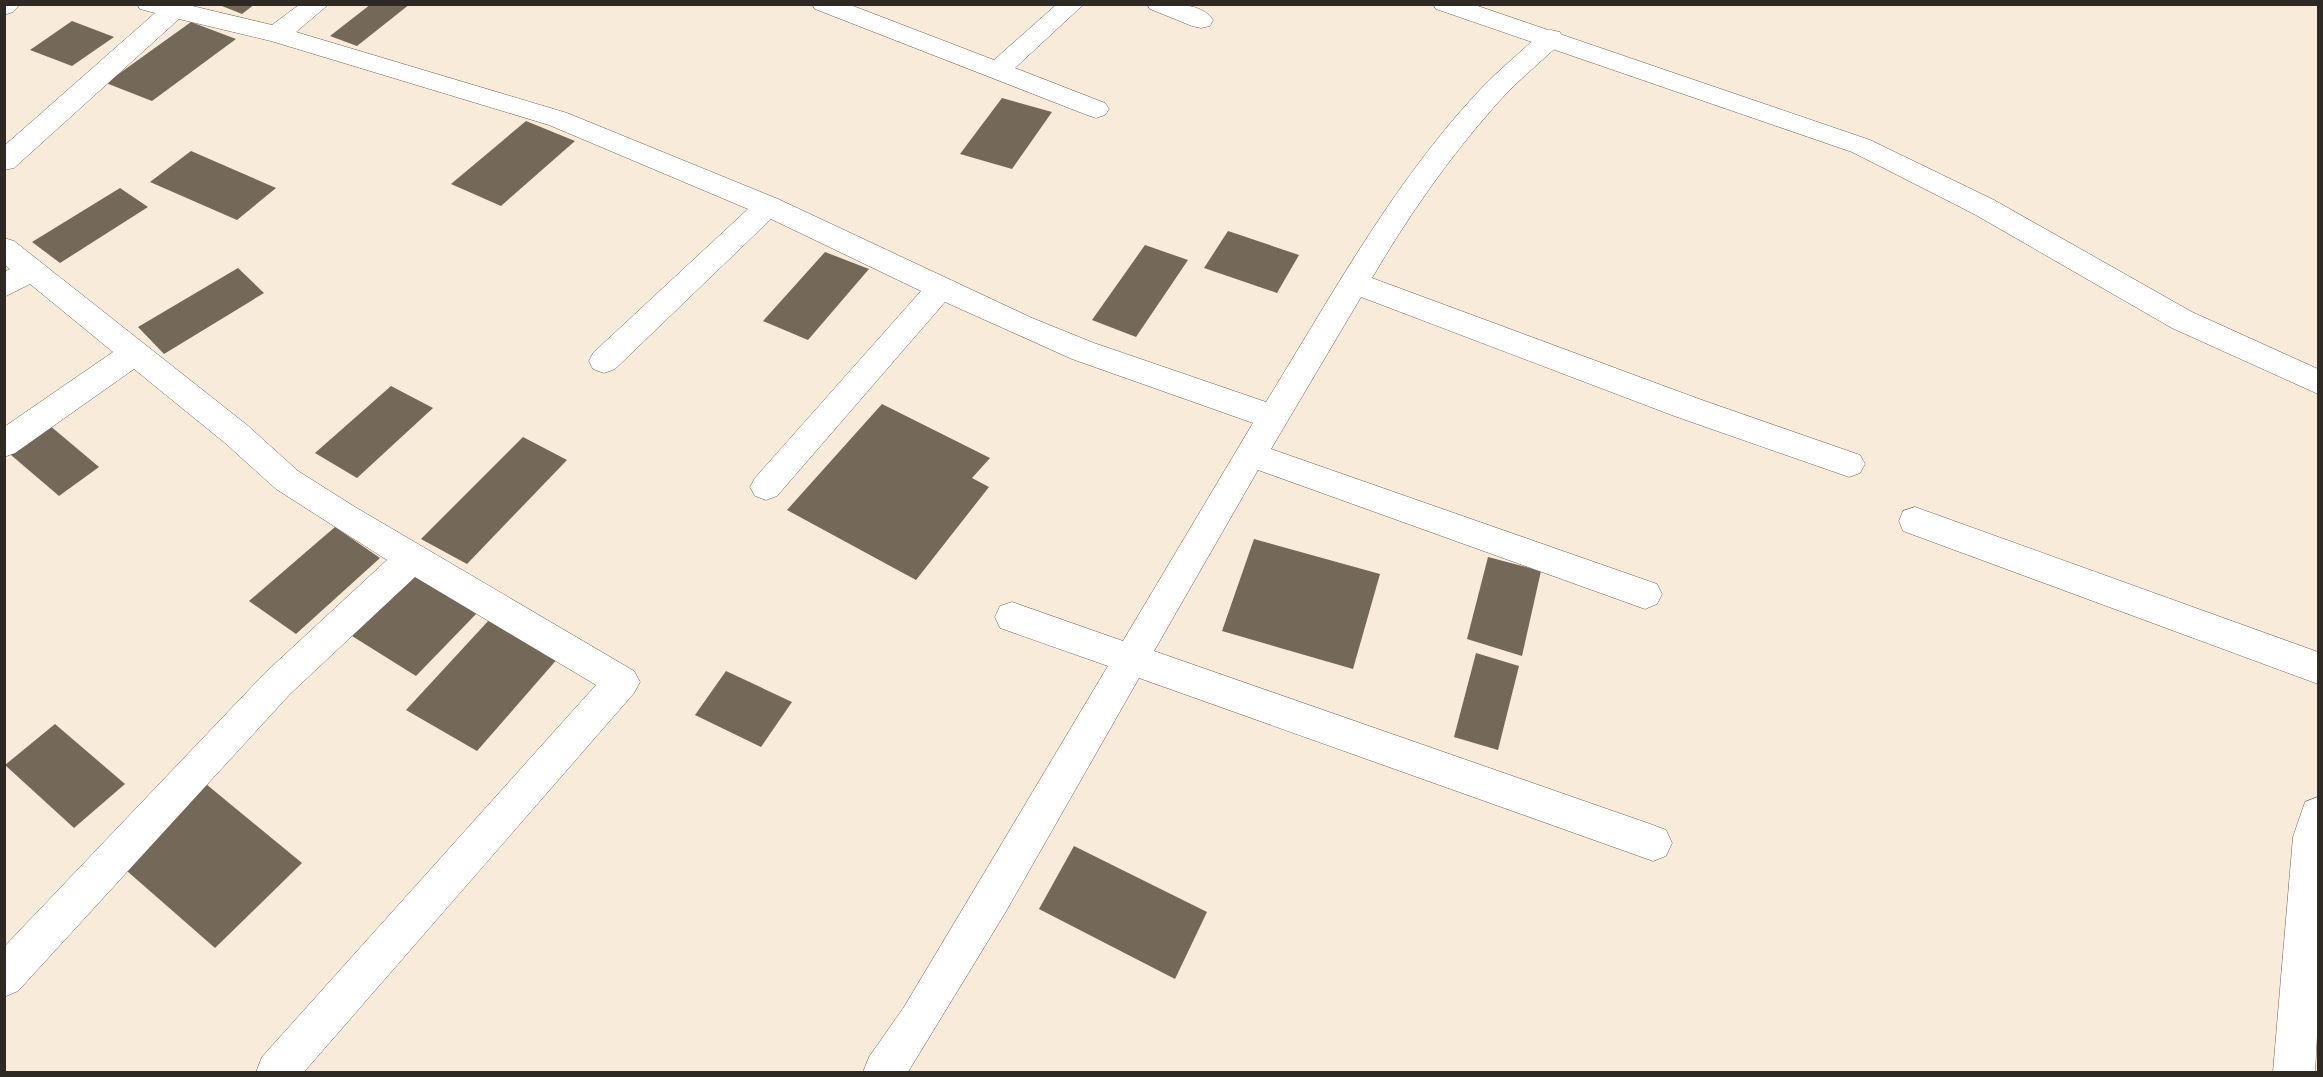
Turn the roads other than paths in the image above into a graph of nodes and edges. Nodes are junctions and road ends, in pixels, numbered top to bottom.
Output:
1 (149, 4) edge
2 (317, 4) edge
3 (824, 4) edge
4 (1072, 4) edge
5 (1159, 4) edge
6 (1445, 4) edge
7 (175, 9) junction
8 (1201, 20) dead end
9 (276, 34) junction
10 (1551, 38) junction
11 (997, 71) junction
12 (1096, 109) dead end
13 (4, 161) edge
14 (768, 206) junction
15 (4, 248) edge
16 (32, 270) junction
17 (1355, 283) junction
18 (4, 286) edge
19 (940, 288) junction
20 (134, 353) junction
21 (604, 361) dead end
22 (2319, 382) edge
23 (1275, 418) junction
24 (4, 444) edge
25 (1252, 455) junction
26 (1849, 464) dead end
27 (766, 487) dead end
28 (1915, 521) dead end
29 (412, 558) junction
30 (1645, 594) dead end
31 (1012, 617) dead end
32 (1133, 659) junction
33 (2319, 668) edge
34 (2319, 814) edge
35 (1653, 843) dead end
36 (2312, 928) edge
37 (8, 966) edge
38 (277, 1072) edge
39 (884, 1072) edge
40 (2294, 1072) edge

1 - 7 street
2 - 9 street
3 - 11 street
4 - 11 street
5 - 8 street
6 - 10 street
7 - 9 street
7 - 13 street
9 - 14 street
10 - 17 street
10 - 22 street
11 - 12 street
14 - 19 street
14 - 21 street
15 - 16 street
16 - 18 street
16 - 20 street
17 - 23 street
17 - 26 street
19 - 23 street
19 - 27 street
20 - 24 street
20 - 29 street
23 - 25 street
25 - 30 street
25 - 32 street
28 - 33 street
29 - 37 street
29 - 38 street
31 - 32 street
32 - 35 street
32 - 39 street
34 - 36 street
36 - 40 street

